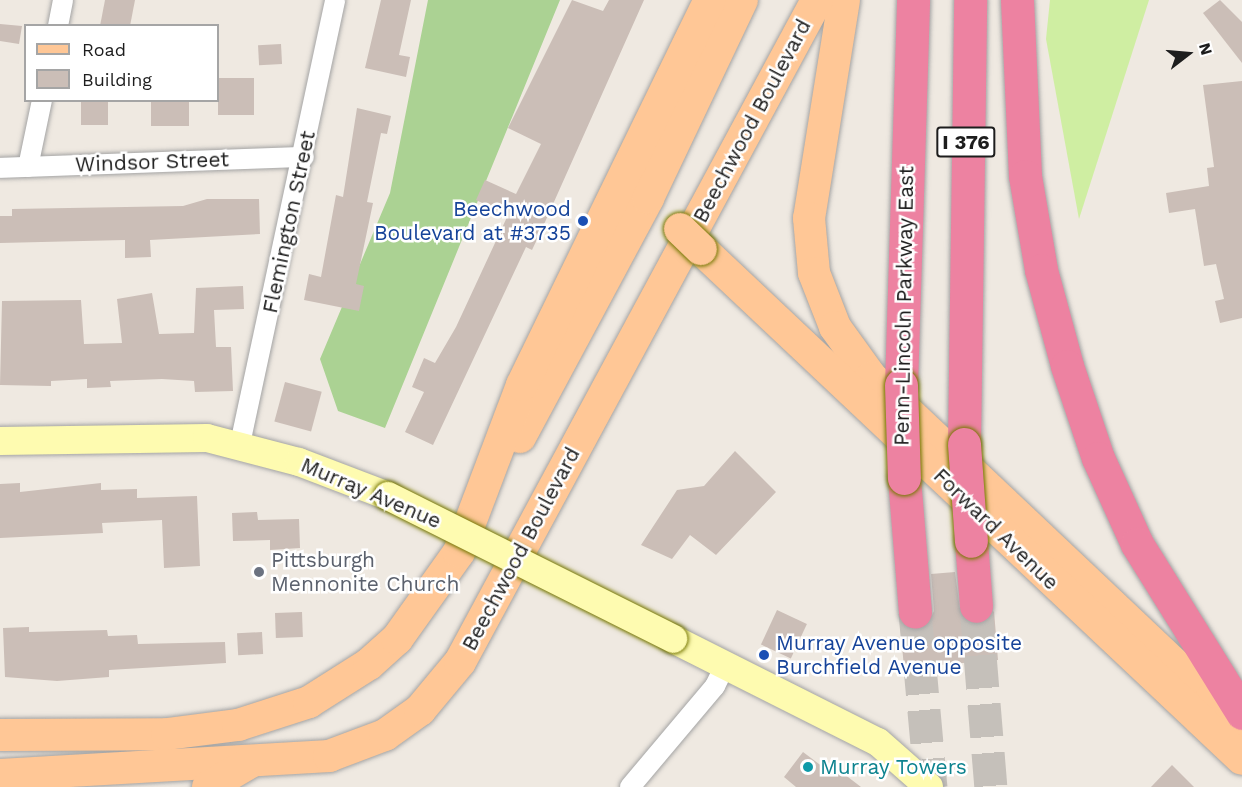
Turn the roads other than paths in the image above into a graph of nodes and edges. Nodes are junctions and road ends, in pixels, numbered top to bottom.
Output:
1 (63, 0) edge
2 (335, 0) edge
3 (710, 0) edge
4 (742, 0) edge
5 (817, 0) edge
6 (844, 0) edge
7 (913, 0) edge
8 (970, 0) edge
9 (1017, 0) edge
10 (58, 24) edge
11 (42, 102) edge
12 (304, 157) junction
13 (28, 167) junction
14 (0, 168) edge
15 (648, 198) junction
16 (0, 441) edge
17 (240, 444) junction
18 (459, 552) junction
19 (976, 606) tunnel mouth
20 (915, 612) tunnel mouth
21 (726, 663) junction
22 (1242, 713) edge
23 (77, 734) junction
24 (0, 735) edge
25 (1242, 735) edge
26 (1242, 759) edge
27 (253, 761) junction
28 (1, 775) edge
29 (80, 778) edge
30 (37, 787) edge
31 (208, 787) edge
32 (630, 787) edge
33 (929, 787) edge

1 - 10 street
2 - 12 street, Flemington Street
3 - 18 main road
4 - 15 main road
5 - 27 main road, Beechwood Boulevard
6 - 25 main road
7 - 20 highway, Penn-Lincoln Parkway East / I 376, bridge
8 - 19 highway, I 376, bridge
9 - 22 highway
11 - 13 street
12 - 13 street, Windsor Street
12 - 17 street, Flemington Street
13 - 14 street, Windsor Street
15 - 18 main road
15 - 26 main road, Forward Avenue
16 - 17 main road, Murray Avenue
17 - 21 main road, Murray Avenue, bridge
18 - 23 main road
21 - 32 street
21 - 33 main road, Murray Avenue
23 - 24 main road
23 - 29 main road
27 - 29 main road, Beechwood Boulevard
27 - 31 main road
28 - 29 main road, Beechwood Boulevard
28 - 30 main road

